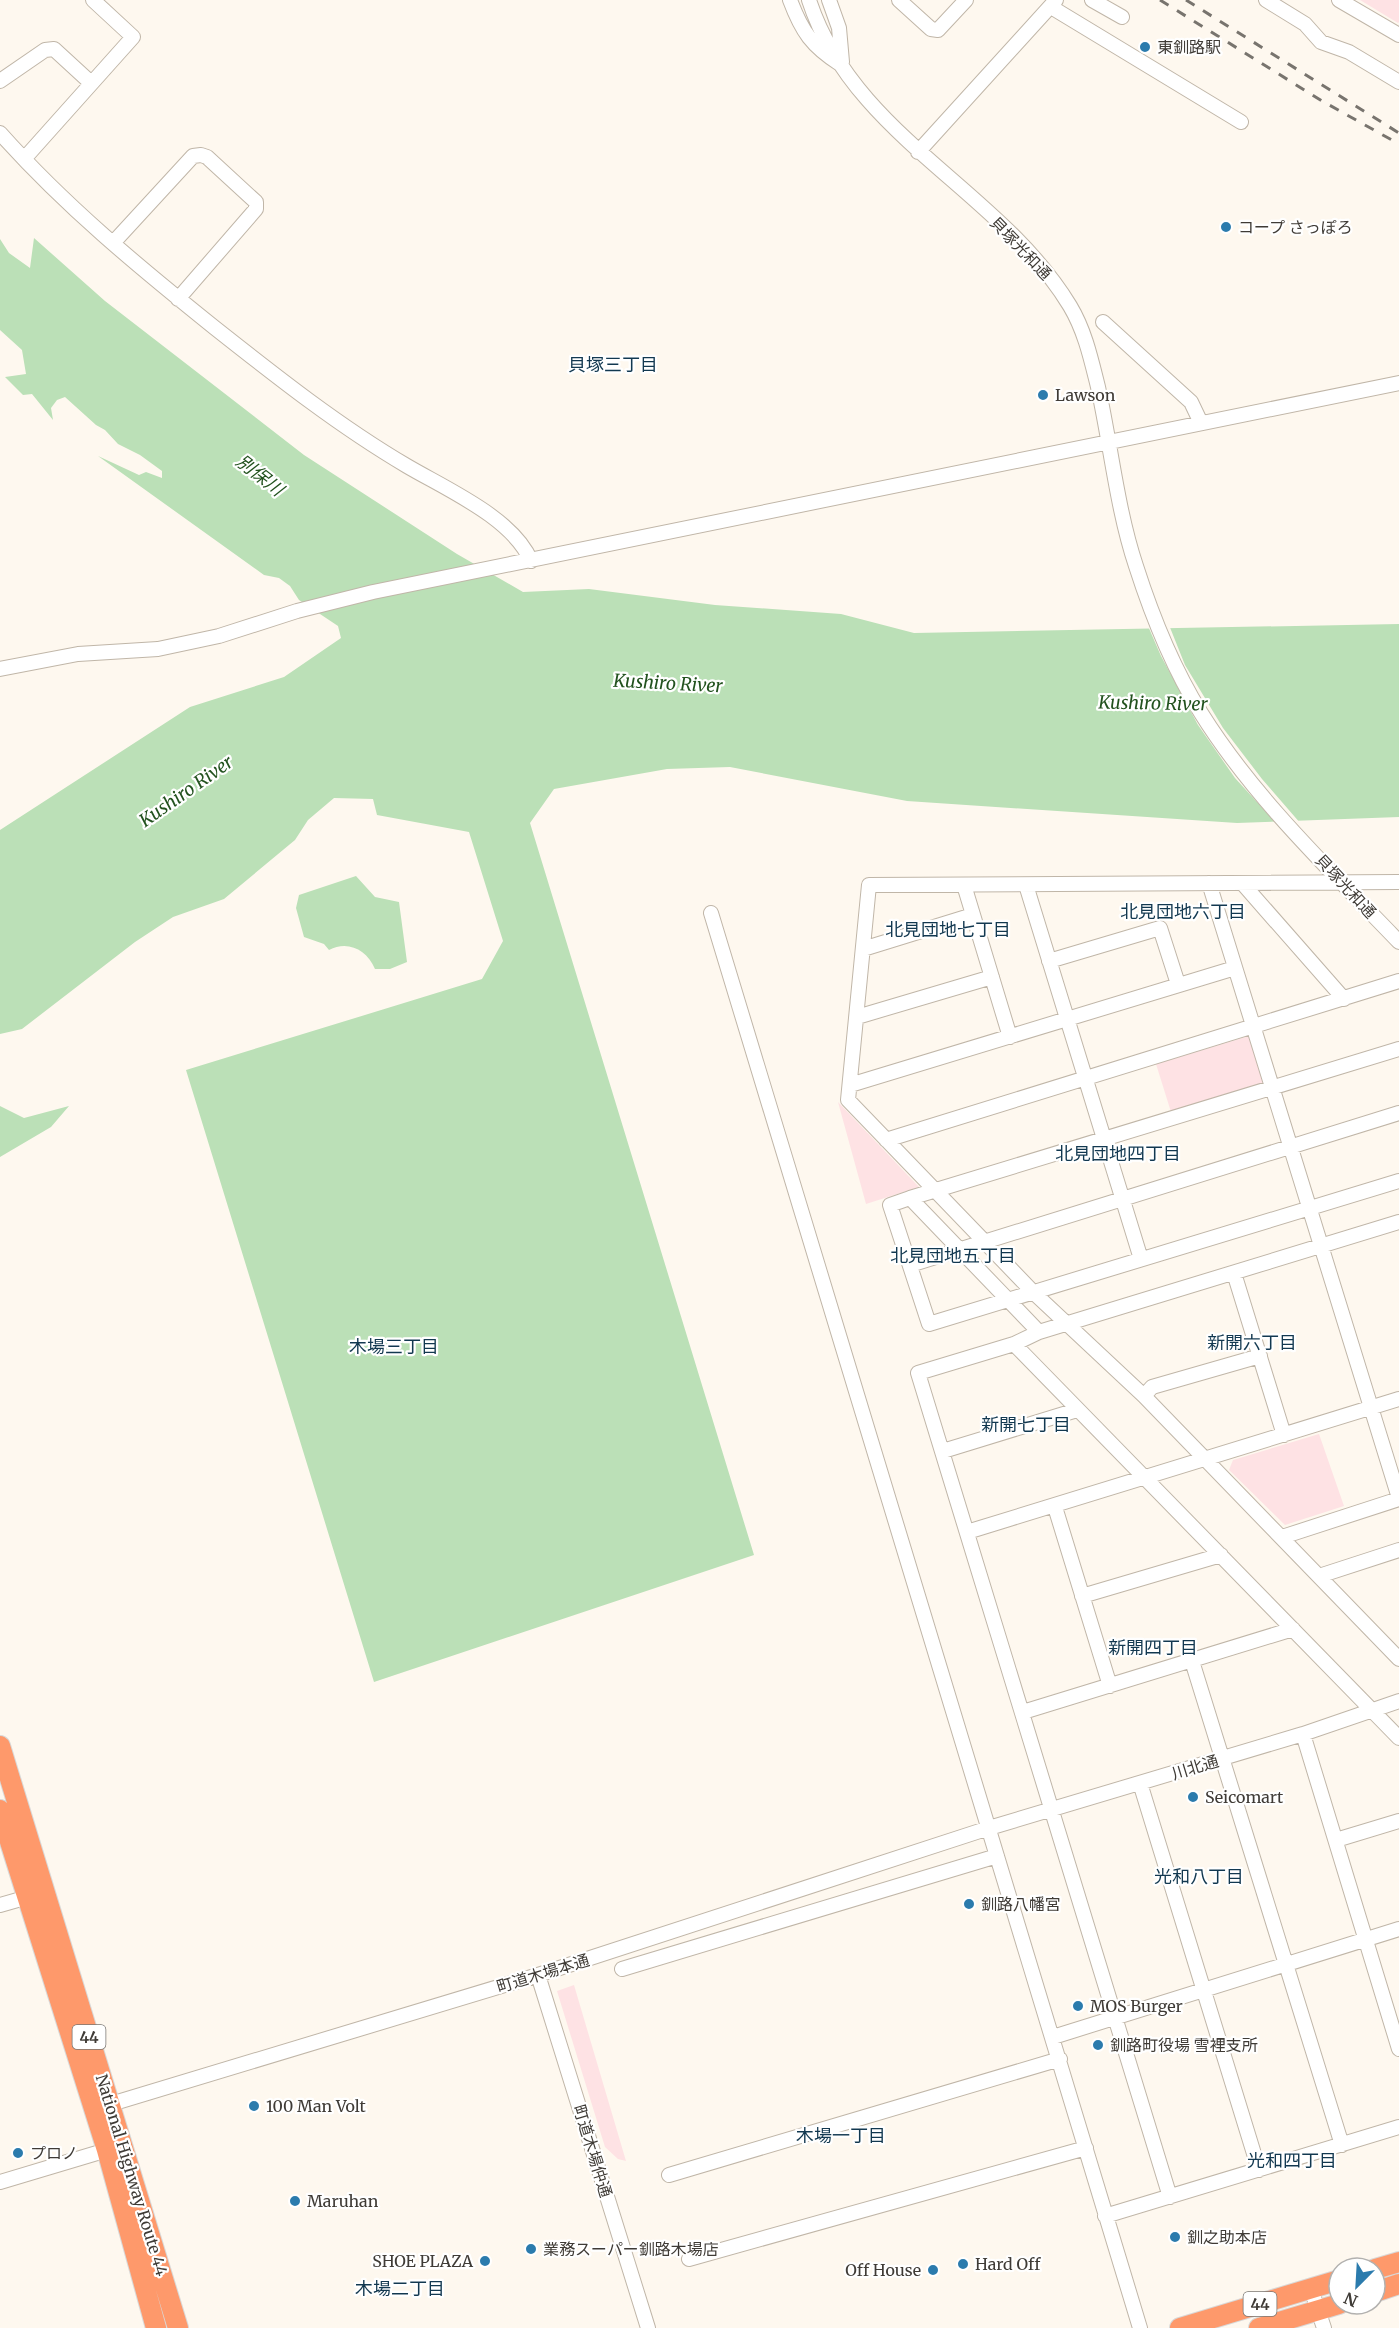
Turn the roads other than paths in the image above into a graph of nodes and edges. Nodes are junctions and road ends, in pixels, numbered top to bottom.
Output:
1 (93, 0) edge
2 (790, 0) edge
3 (809, 0) edge
4 (829, 0) edge
5 (899, 0) edge
6 (966, 0) edge
7 (1092, 0) edge
8 (1266, 0) edge
9 (1339, 0) edge
10 (1054, 4) edge
11 (1122, 17) dead end
12 (1399, 35) edge
13 (842, 66) junction
14 (0, 81) edge
15 (1399, 82) edge
16 (91, 83) junction
17 (1241, 123) dead end
18 (0, 133) edge
19 (918, 152) junction
20 (24, 159) junction
21 (112, 243) junction
22 (178, 299) junction
23 (1103, 322) dead end
24 (1399, 383) edge
25 (1201, 423) junction
26 (1109, 442) junction
27 (531, 561) junction
28 (0, 669) edge
29 (1399, 882) edge
30 (1209, 883) junction
31 (1343, 883) junction
32 (1243, 884) junction
33 (964, 885) junction
34 (1026, 885) junction
35 (711, 913) dead end
36 (973, 915) junction
37 (1399, 942) edge
38 (863, 949) junction
39 (1049, 961) junction
40 (1235, 968) junction
41 (992, 977) junction
42 (1399, 981) edge
43 (1178, 984) junction
44 (1344, 999) junction
45 (857, 1017) junction
46 (1067, 1020) junction
47 (1253, 1027) junction
48 (1010, 1037) junction
49 (1399, 1049) edge
50 (1085, 1080) junction
51 (850, 1085) junction
52 (1272, 1087) junction
53 (1399, 1113) edge
54 (886, 1140) junction
55 (1102, 1140) junction
56 (1291, 1148) junction
57 (1399, 1181) edge
58 (933, 1190) junction
59 (910, 1198) junction
60 (1122, 1199) junction
61 (1310, 1208) junction
62 (1399, 1222) edge
63 (983, 1242) junction
64 (1320, 1245) junction
65 (958, 1251) junction
66 (1141, 1259) junction
67 (910, 1264) junction
68 (1234, 1273) junction
69 (1034, 1293) junction
70 (1007, 1302) junction
71 (1069, 1324) junction
72 (1039, 1332) junction
73 (1014, 1344) junction
74 (1260, 1356) junction
75 (1144, 1396) junction
76 (1399, 1399) edge
77 (1371, 1408) junction
78 (1077, 1410) junction
79 (1284, 1435) junction
80 (943, 1451) junction
81 (1206, 1460) junction
82 (1146, 1478) junction
83 (1399, 1498) edge
84 (1055, 1507) junction
85 (967, 1532) junction
86 (1282, 1538) junction
87 (1399, 1550) edge
88 (1221, 1555) junction
89 (1318, 1576) junction
90 (1082, 1596) junction
91 (1293, 1629) junction
92 (1397, 1654) edge
93 (1192, 1661) junction
94 (1110, 1686) junction
95 (1399, 1701) edge
96 (1023, 1712) junction
97 (1373, 1712) junction
98 (1303, 1734) junction
99 (1399, 1738) edge
100 (0, 1746) edge
101 (1222, 1758) junction
102 (1140, 1783) junction
103 (0, 1810) edge
104 (1053, 1810) junction
105 (1399, 1821) edge
106 (989, 1828) junction
107 (1336, 1840) junction
108 (997, 1856) junction
109 (34, 1895) junction
110 (0, 1905) edge
111 (1399, 1929) edge
112 (1366, 1940) junction
113 (1285, 1965) junction
114 (622, 1969) dead end
115 (538, 1975) junction
116 (1203, 1990) junction
117 (1116, 2017) junction
118 (1396, 2030) edge
119 (1053, 2037) junction
120 (1399, 2049) edge
121 (1060, 2060) junction
122 (103, 2107) junction
123 (1399, 2127) edge
124 (1342, 2145) junction
125 (1086, 2148) junction
126 (107, 2150) junction
127 (1259, 2170) junction
128 (669, 2175) dead end
129 (0, 2181) edge
130 (1170, 2197) junction
131 (1105, 2216) junction
132 (689, 2259) dead end
133 (1327, 2284) edge
134 (1311, 2289) junction
135 (1321, 2319) edge
136 (156, 2328) edge
137 (178, 2328) edge
138 (648, 2328) edge
139 (1140, 2328) edge
140 (1180, 2328) edge
141 (1259, 2328) edge

1 - 16 street
2 - 13 street
3 - 13 street, 貝塚光和通
4 - 13 street
5 - 6 street
7 - 11 street
8 - 15 street
9 - 12 street
10 - 17 street
10 - 19 street
13 - 19 street, 貝塚光和通
14 - 16 street
16 - 20 street
18 - 20 street
19 - 26 street, 貝塚光和通
20 - 21 street
21 - 22 street
21 - 22 street
22 - 27 street
23 - 25 street
24 - 25 street
25 - 26 street
26 - 27 street
26 - 31 street, 貝塚光和通
27 - 28 street
29 - 31 street
30 - 32 street
30 - 34 street
30 - 40 street
31 - 32 street
31 - 37 street, 貝塚光和通
32 - 44 street
33 - 34 street
33 - 36 street
33 - 38 street
34 - 39 street
35 - 106 street
36 - 38 street
36 - 41 street
38 - 45 street
39 - 43 street
39 - 46 street
40 - 43 street
40 - 47 street
41 - 45 street
41 - 48 street
42 - 44 street
43 - 46 street
44 - 47 street
45 - 51 street
46 - 48 street
46 - 50 street
47 - 50 street
47 - 52 street
48 - 51 street
49 - 52 street
50 - 54 street
50 - 55 street
51 - 54 street
52 - 55 street
52 - 56 street
53 - 56 street
54 - 58 street
55 - 58 street
55 - 60 street
56 - 60 street
56 - 61 street
57 - 61 street
58 - 59 street
58 - 63 street
59 - 65 street
59 - 67 street
60 - 63 street
60 - 66 street
61 - 64 street
61 - 66 street
62 - 64 street
63 - 65 street
63 - 69 street
64 - 68 street
64 - 77 street
65 - 67 street
65 - 70 street
66 - 69 street
67 - 70 street
68 - 71 street
68 - 74 street
69 - 70 street
69 - 71 street
70 - 72 street
71 - 72 street
71 - 75 street
72 - 73 street
73 - 78 street
73 - 80 street
74 - 75 street
74 - 79 street
75 - 81 street
76 - 77 street
77 - 79 street
77 - 83 street
78 - 80 street
78 - 82 street
79 - 81 street
80 - 85 street
81 - 82 street
81 - 86 street
82 - 84 street
82 - 88 street
83 - 86 street
84 - 85 street
84 - 90 street
85 - 96 street
86 - 89 street
87 - 89 street
88 - 90 street
88 - 91 street
89 - 92 street
90 - 94 street
91 - 93 street
91 - 97 street
93 - 94 street
93 - 101 street
94 - 96 street
95 - 97 street, 川北通
96 - 104 street
97 - 98 street, 川北通
97 - 99 street
98 - 101 street, 川北通
98 - 107 street
100 - 109 highway, National Highway Route 44 / 44
101 - 102 street, 川北通
101 - 113 street
102 - 104 street, 川北通
102 - 116 street
103 - 109 highway, National Highway Route 44 / 44
104 - 106 street, 川北通
104 - 117 street
105 - 107 street
106 - 108 street
106 - 115 street, 町道木場本通
107 - 112 street
108 - 114 street
108 - 119 street
109 - 110 street
109 - 122 highway, National Highway Route 44 / 44
111 - 112 street
112 - 113 street
112 - 118 street
113 - 116 street
113 - 124 street
115 - 122 street, 町道木場本通
115 - 138 street, 町道木場仲通
116 - 117 street
116 - 127 street
117 - 119 street
117 - 130 street
118 - 120 street
119 - 121 street
121 - 125 street
121 - 128 street
122 - 126 highway, National Highway Route 44 / 44
122 - 137 highway, National Highway Route 44 / 44
123 - 124 street
124 - 127 street
125 - 131 street
125 - 132 street
126 - 129 street
126 - 136 highway, National Highway Route 44 / 44
127 - 130 street
130 - 131 street
131 - 139 street
133 - 134 highway, 44
134 - 135 street
134 - 140 highway, 44
135 - 141 highway, 44

